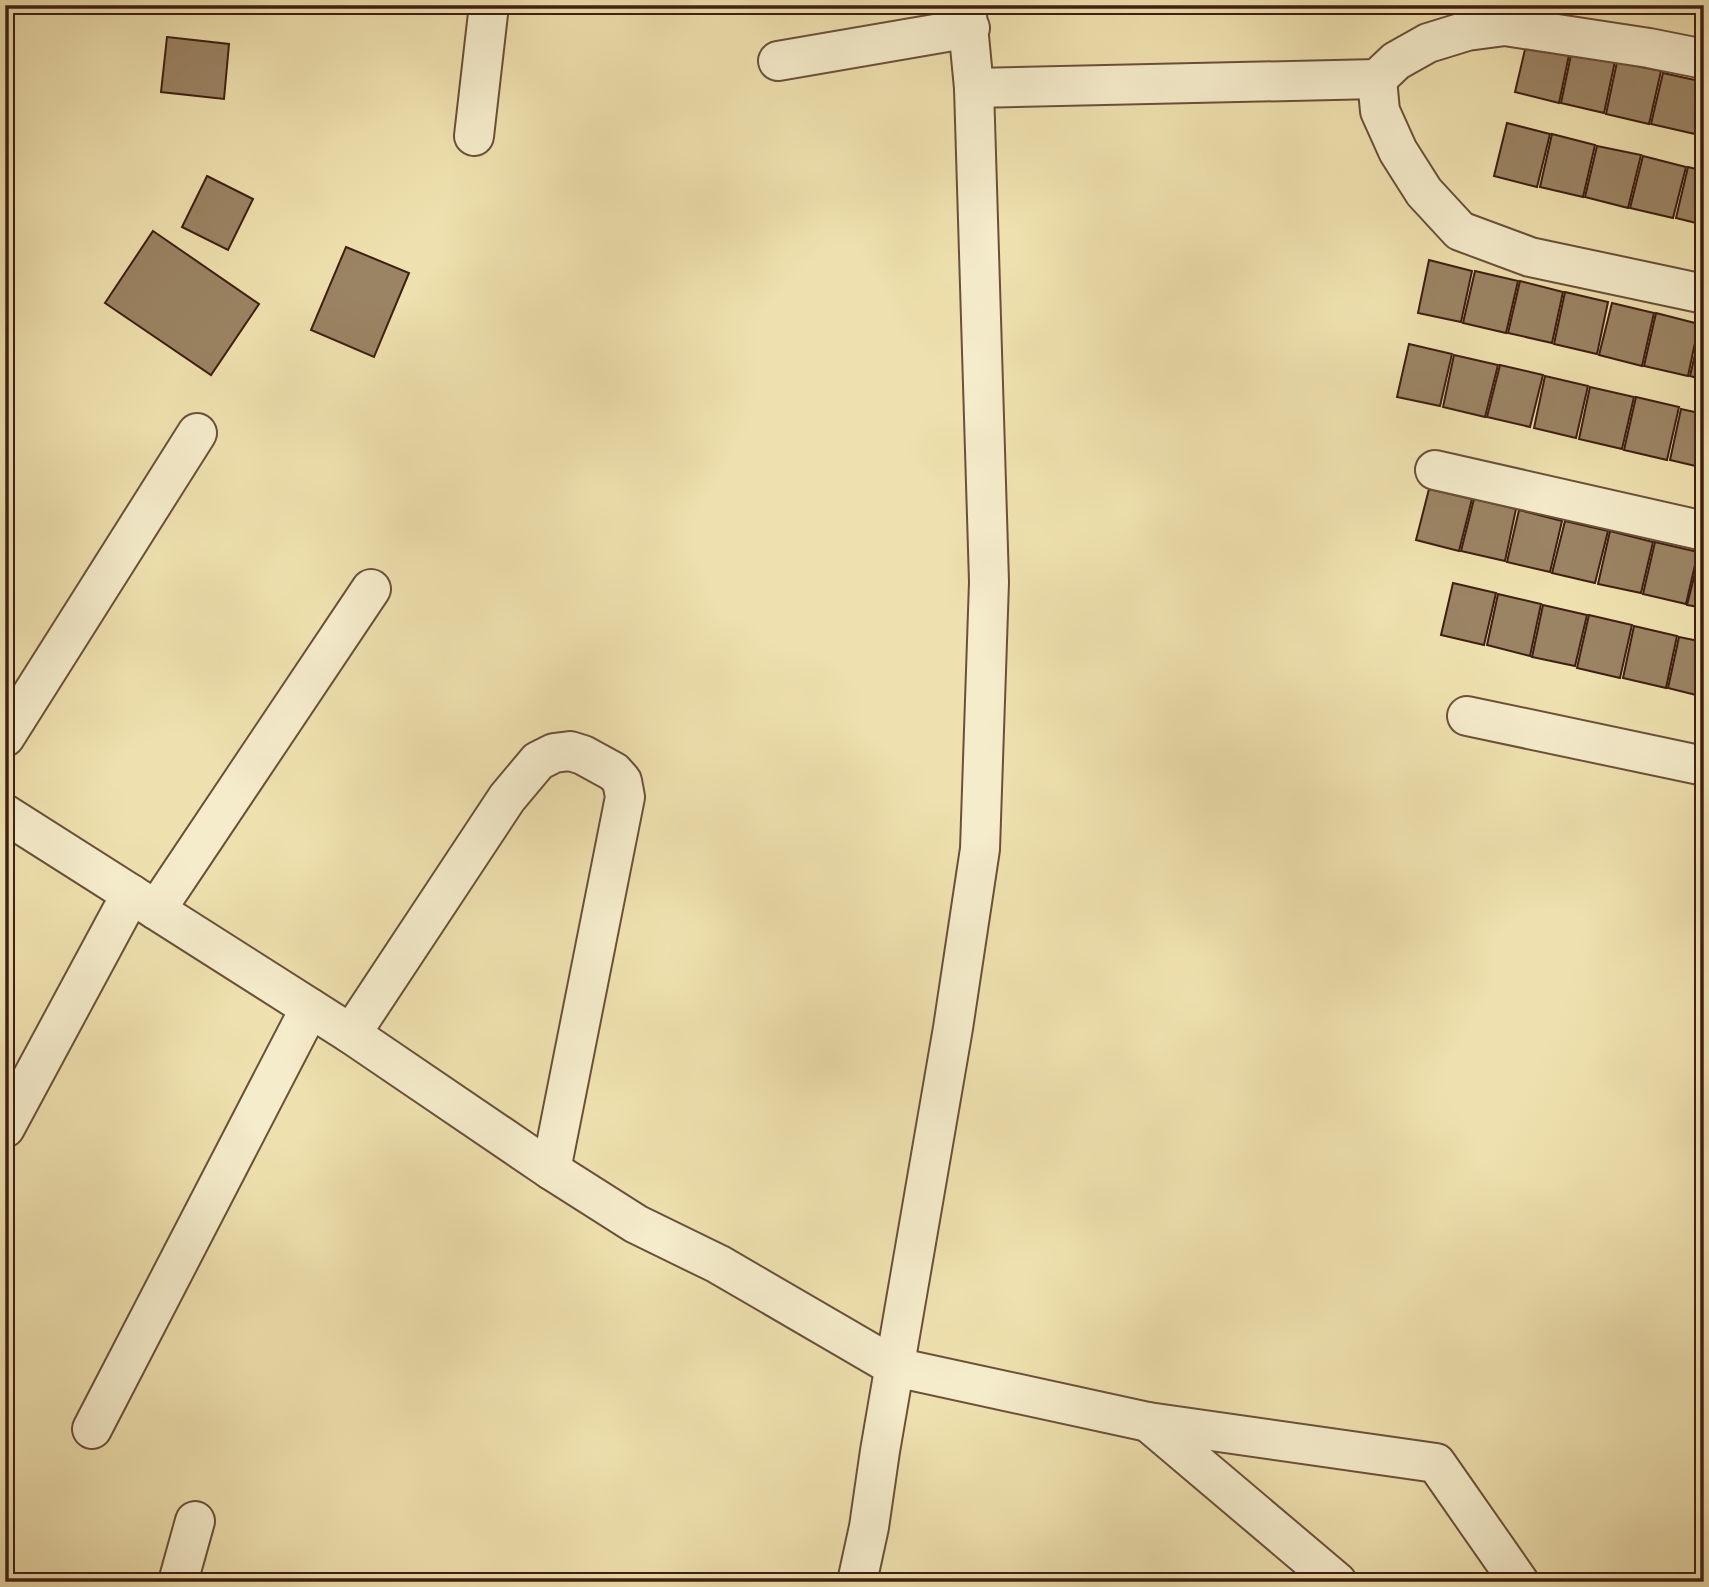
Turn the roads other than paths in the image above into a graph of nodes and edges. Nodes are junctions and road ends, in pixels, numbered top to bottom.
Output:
1 (489, 5) edge
2 (968, 17) edge
3 (1704, 59) edge
4 (778, 61) dead end
5 (1377, 79) junction
6 (974, 88) junction
7 (474, 136) dead end
8 (1704, 294) edge
9 (197, 433) dead end
10 (1435, 470) dead end
11 (1704, 531) edge
12 (371, 589) dead end
13 (1467, 716) dead end
14 (5, 737) edge
15 (1704, 766) edge
16 (5, 814) edge
17 (144, 902) junction
18 (310, 1008) junction
19 (351, 1034) junction
20 (5, 1128) edge
21 (551, 1170) junction
22 (895, 1367) junction
23 (1148, 1422) junction
24 (92, 1429) dead end
25 (195, 1521) dead end
26 (177, 1582) edge
27 (857, 1582) edge
28 (1337, 1582) edge
29 (1519, 1582) edge

1 - 7 street
2 - 4 street
2 - 6 street
3 - 5 street
5 - 6 street
5 - 8 street
6 - 22 street
9 - 14 street
10 - 11 street
12 - 17 street
13 - 15 street
16 - 17 street
17 - 18 street
17 - 20 street
18 - 19 street
18 - 24 street
19 - 21 street
19 - 21 street
21 - 22 street
22 - 23 street
22 - 27 street
23 - 28 street
23 - 29 street
25 - 26 street

